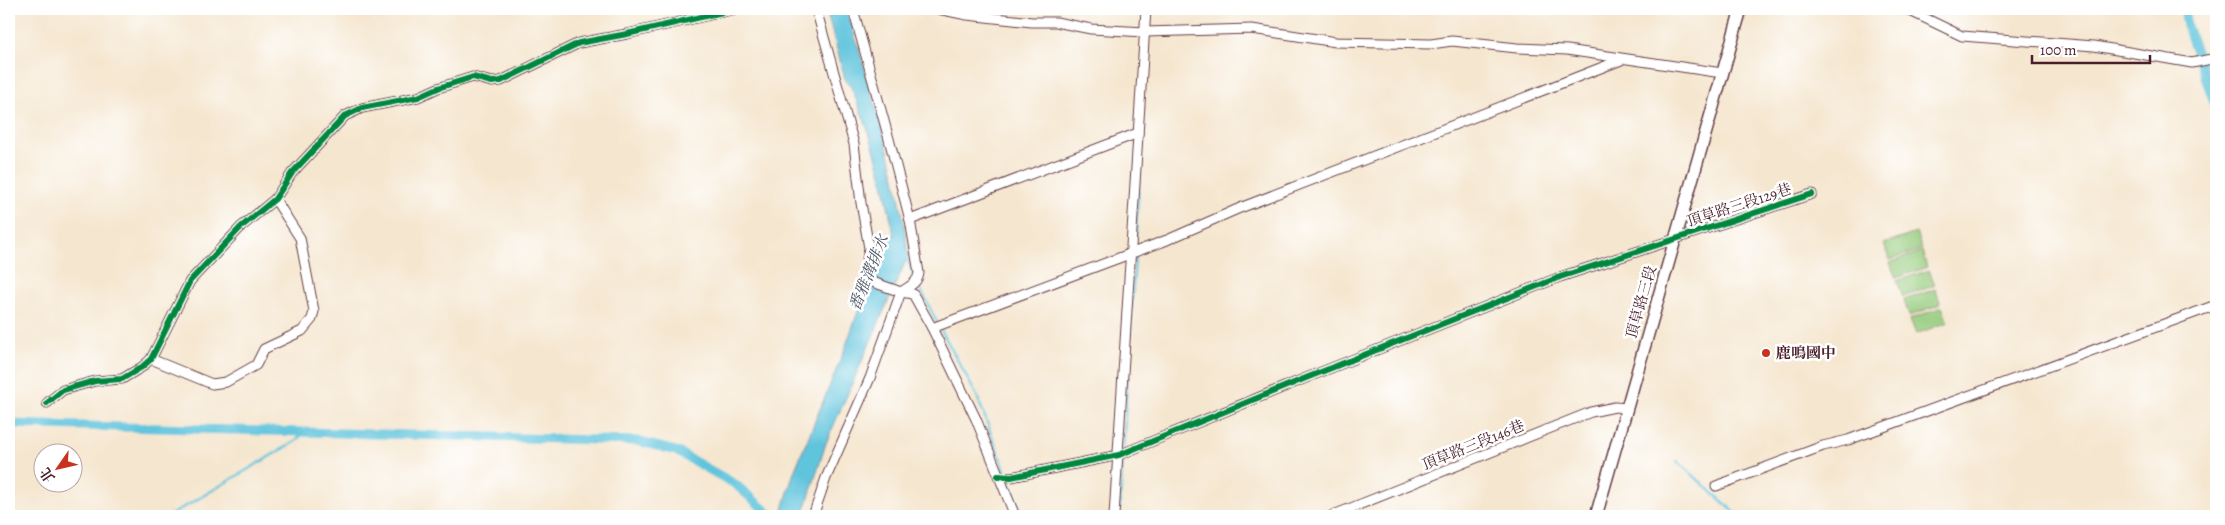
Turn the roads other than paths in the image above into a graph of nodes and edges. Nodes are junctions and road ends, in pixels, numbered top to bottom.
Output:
1 (736, 9) edge
2 (816, 9) edge
3 (853, 9) edge
4 (941, 9) edge
5 (1146, 9) edge
6 (1741, 9) edge
7 (1906, 9) edge
8 (1145, 32) junction
9 (2216, 58) edge
10 (1624, 59) junction
11 (1722, 74) junction
12 (1138, 133) junction
13 (1812, 194) dead end
14 (275, 199) junction
15 (910, 220) junction
16 (1674, 239) junction
17 (1130, 254) junction
18 (901, 292) junction
19 (2216, 305) edge
20 (937, 326) junction
21 (151, 358) junction
22 (47, 403) dead end
23 (1627, 408) junction
24 (1119, 455) junction
25 (1004, 476) junction
26 (1716, 486) dead end
27 (813, 516) edge
28 (1015, 516) edge
29 (1114, 516) edge
30 (1331, 516) edge
31 (1596, 516) edge

1 - 14 street
2 - 18 street
3 - 15 street
4 - 8 street
5 - 8 street
6 - 11 street, 頂草路三段
7 - 9 street
8 - 10 street
8 - 12 street
10 - 11 street
10 - 17 street
11 - 16 street, 頂草路三段
12 - 15 street
12 - 17 street
13 - 16 street, 頂草路三段129巷
14 - 21 street
14 - 21 street
15 - 18 street
16 - 23 street, 頂草路三段
16 - 24 street, 頂草路三段129巷
17 - 20 street
17 - 24 street
18 - 20 street
18 - 27 street
19 - 26 street
20 - 25 street
21 - 22 street
23 - 30 street, 頂草路三段146巷
23 - 31 street, 頂草路三段
24 - 25 street, 頂草路三段129巷
24 - 29 street
25 - 28 street

